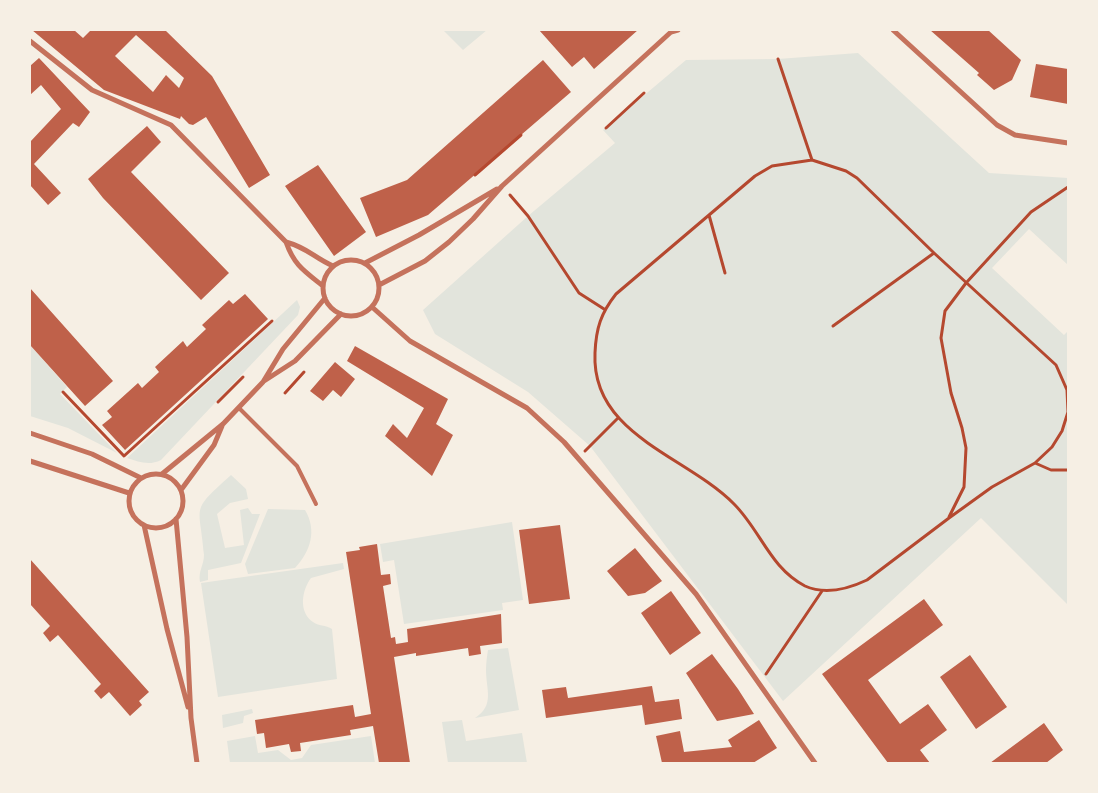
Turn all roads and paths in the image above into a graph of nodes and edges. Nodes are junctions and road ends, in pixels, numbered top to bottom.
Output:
1 (678, 30) edge
2 (893, 30) edge
3 (30, 40) edge
4 (778, 58) dead end
5 (644, 94) dead end
6 (606, 128) dead end
7 (521, 135) dead end
8 (1068, 143) edge
9 (812, 160) junction
10 (475, 175) dead end
11 (502, 186) junction
12 (1068, 187) edge
13 (709, 215) junction
14 (286, 242) junction
15 (934, 253) junction
16 (365, 263) junction
17 (333, 266) junction
18 (725, 273) dead end
19 (966, 282) junction
20 (379, 285) junction
21 (323, 286) junction
22 (325, 298) junction
23 (372, 307) junction
24 (604, 308) junction
25 (341, 314) junction
26 (272, 321) dead end
27 (832, 326) dead end
28 (304, 372) dead end
29 (242, 377) dead end
30 (263, 382) junction
31 (1067, 390) edge
32 (63, 392) dead end
33 (285, 393) dead end
34 (218, 402) dead end
35 (239, 408) junction
36 (618, 418) junction
37 (223, 424) junction
38 (30, 432) edge
39 (584, 453) dead end
40 (30, 461) edge
41 (1035, 463) junction
42 (1068, 470) edge
43 (162, 474) junction
44 (141, 478) junction
45 (181, 490) junction
46 (129, 493) junction
47 (316, 504) dead end
48 (949, 518) junction
49 (176, 519) junction
50 (144, 525) junction
51 (822, 591) junction
52 (765, 676) dead end
53 (191, 718) junction
54 (197, 763) edge
55 (815, 763) edge

1 - 11 street
2 - 8 street
3 - 14 street
4 - 9 path
5 - 6 path
7 - 10 path
9 - 13 path
9 - 15 path
11 - 16 street
11 - 20 street
11 - 24 path
12 - 19 path
13 - 18 path
13 - 24 path
14 - 17 street
14 - 21 street
15 - 19 path
15 - 27 path
16 - 17 street
16 - 20 street
17 - 21 street
19 - 31 path
19 - 48 path
20 - 23 street
21 - 22 street
22 - 25 street
22 - 30 street
23 - 25 street
23 - 55 street
24 - 36 path
25 - 30 street
26 - 32 path
28 - 33 path
29 - 34 path
30 - 35 street
31 - 41 path
35 - 37 street
35 - 47 lane
36 - 39 path
36 - 51 path
37 - 43 street
37 - 45 street
38 - 44 street
40 - 46 street
41 - 42 path
41 - 48 path
43 - 44 street
43 - 45 street
44 - 46 street
45 - 49 street
46 - 50 street
48 - 51 path
49 - 50 street
49 - 53 street
50 - 53 street
51 - 52 path
53 - 54 street

